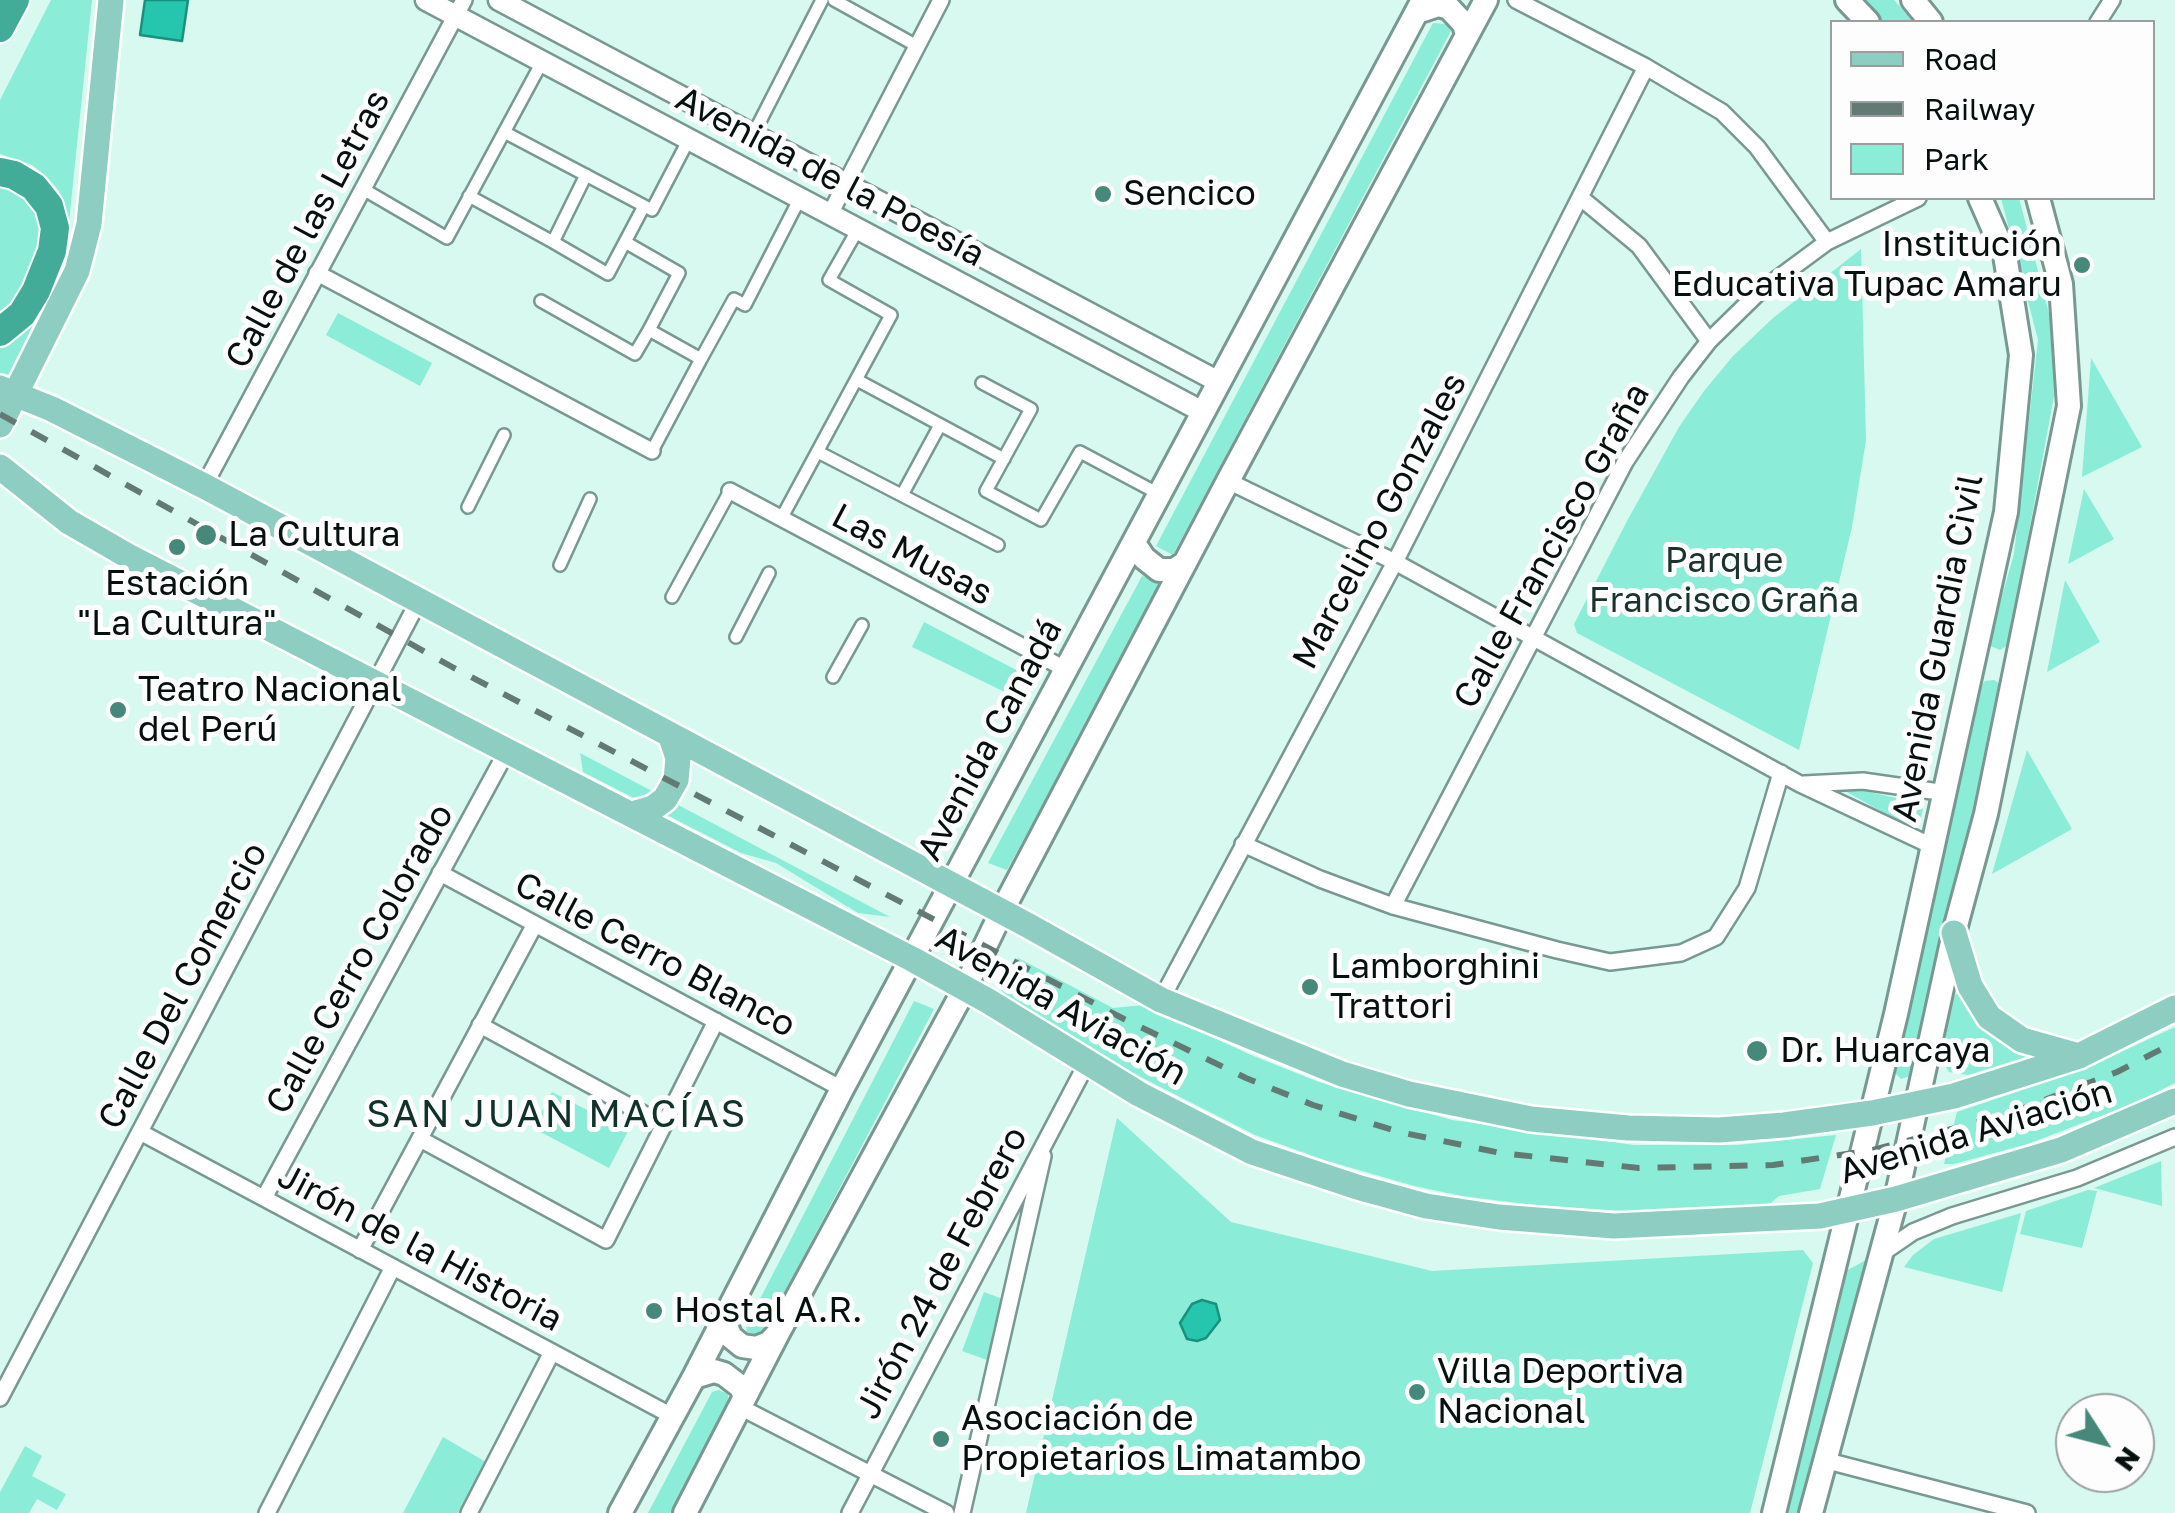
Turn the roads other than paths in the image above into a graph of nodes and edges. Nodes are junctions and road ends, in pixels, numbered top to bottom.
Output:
1 (15, 0) edge
2 (110, 0) edge
3 (426, 0) edge
4 (498, 0) edge
5 (822, 0) edge
6 (834, 0) edge
7 (942, 0) edge
8 (1486, 0) edge
9 (1516, 0) edge
10 (1846, 0) edge
11 (1913, 0) edge
12 (1420, 6) edge
13 (460, 8) edge
14 (1866, 20) edge
15 (1929, 20) edge
16 (0, 28) edge
17 (1466, 35) junction
18 (917, 46) junction
19 (542, 62) junction
20 (1646, 67) junction
21 (504, 132) junction
22 (753, 135) junction
23 (689, 139) junction
24 (0, 172) edge
25 (586, 175) junction
26 (845, 184) junction
27 (363, 189) junction
28 (470, 196) junction
29 (800, 198) junction
30 (1581, 198) junction
31 (1914, 200) edge
32 (1981, 200) edge
33 (2039, 200) edge
34 (644, 206) junction
35 (830, 214) junction
36 (858, 229) junction
37 (553, 242) junction
38 (625, 242) junction
39 (1827, 242) junction
40 (317, 273) junction
41 (540, 302) dead end
42 (649, 330) junction
43 (0, 332) edge
44 (1709, 341) junction
45 (702, 358) junction
46 (857, 380) junction
47 (1219, 382) junction
48 (982, 383) dead end
49 (8, 392) edge
50 (1204, 412) junction
51 (0, 425) edge
52 (940, 425) junction
53 (504, 435) dead end
54 (652, 451) joint
55 (818, 452) junction
56 (1004, 459) junction
57 (0, 467) edge
58 (1228, 481) junction
59 (204, 486) junction
60 (730, 492) joint
61 (902, 495) junction
62 (1160, 495) junction
63 (590, 499) dead end
64 (468, 507) dead end
65 (781, 519) junction
66 (1134, 543) junction
67 (998, 545) dead end
68 (1395, 562) junction
69 (1185, 563) junction
70 (560, 565) dead end
71 (770, 573) dead end
72 (672, 597) dead end
73 (418, 602) junction
74 (862, 624) dead end
75 (736, 637) dead end
76 (1534, 637) junction
77 (1974, 662) junction
78 (1067, 670) junction
79 (2015, 671) junction
80 (833, 677) dead end
81 (376, 681) junction
82 (671, 737) junction
83 (508, 749) junction
84 (1781, 773) junction
85 (1800, 784) junction
86 (1946, 793) junction
87 (632, 814) junction
88 (1243, 844) junction
89 (1934, 846) junction
90 (440, 873) junction
91 (952, 886) junction
92 (1393, 906) junction
93 (1002, 912) junction
94 (535, 924) junction
95 (1954, 933) junction
96 (912, 959) junction
97 (965, 988) junction
98 (1161, 1000) junction
99 (2175, 1008) edge
100 (716, 1021) junction
101 (480, 1025) junction
102 (2079, 1056) junction
103 (1088, 1060) junction
104 (842, 1088) junction
105 (2175, 1101) edge
106 (1917, 1104) junction
107 (1872, 1113) junction
108 (664, 1125) junction
109 (140, 1132) junction
110 (1048, 1134) junction
111 (2175, 1136) edge
112 (420, 1139) junction
113 (264, 1198) junction
114 (1896, 1199) junction
115 (1848, 1210) junction
116 (360, 1250) junction
117 (1881, 1254) junction
118 (393, 1267) junction
119 (726, 1313) junction
120 (778, 1333) junction
121 (552, 1352) junction
122 (694, 1377) junction
123 (0, 1398) edge
124 (743, 1402) junction
125 (672, 1416) junction
126 (1824, 1460) junction
127 (870, 1476) junction
128 (267, 1513) edge
129 (469, 1513) edge
130 (620, 1513) edge
131 (685, 1513) edge
132 (850, 1513) edge
133 (946, 1513) edge
134 (962, 1513) edge
135 (1774, 1513) edge
136 (1811, 1513) edge
137 (2027, 1513) edge

1 - 16 highway
2 - 49 main road
3 - 13 street, Avenida de la Poesía
4 - 22 street, Avenida de la Poesía
5 - 22 street
6 - 18 street
7 - 18 street
8 - 17 main road
9 - 20 street
10 - 14 main road
11 - 15 main road
12 - 17 main road
12 - 47 main road, Avenida Canadá
13 - 19 street, Avenida de la Poesía
13 - 27 street, Calle de las Letras
17 - 58 main road
18 - 26 street
19 - 21 street
19 - 23 street, Avenida de la Poesía
20 - 30 street, Marcelino Gonzales
20 - 39 street
21 - 25 street
21 - 28 street
22 - 26 street, Avenida de la Poesía
23 - 29 street, Avenida de la Poesía
23 - 34 street
24 - 43 highway
25 - 34 street
25 - 37 street
26 - 35 street
26 - 47 street, Avenida de la Poesía
27 - 28 street
27 - 40 street, Calle de las Letras
28 - 37 street
29 - 35 street, Avenida de la Poesía
29 - 45 street
30 - 44 street
30 - 68 street, Marcelino Gonzales
31 - 39 street, Calle Francisco Graña
32 - 77 main road, Avenida Guardia Civil
33 - 79 main road
34 - 38 street
35 - 36 street, Avenida de la Poesía
36 - 46 street
36 - 50 street, Avenida de la Poesía
37 - 38 street
38 - 42 street
39 - 44 street, Calle Francisco Graña
40 - 54 street
40 - 59 street, Calle de las Letras
41 - 42 street
42 - 45 street
44 - 76 street, Calle Francisco Graña
45 - 54 street
46 - 52 street
46 - 55 street
47 - 50 main road, Avenida Canadá
48 - 56 street
49 - 51 main road
49 - 59 main road, Avenida Aviación
50 - 62 main road, Avenida Canadá
52 - 56 street
52 - 61 street
53 - 64 street
55 - 61 street
55 - 65 street
56 - 62 street
57 - 81 main road, Avenida Aviación
58 - 68 street
58 - 69 main road
59 - 73 main road, Avenida Aviación
60 - 65 street, Las Musas
60 - 72 street
61 - 67 street
62 - 66 main road, Avenida Canadá
63 - 70 street
65 - 78 street, Las Musas
66 - 69 main road
66 - 78 main road, Avenida Canadá
68 - 76 street
68 - 88 street, Marcelino Gonzales
69 - 93 main road
71 - 75 street
73 - 81 street, Calle Del Comercio
73 - 82 main road, Avenida Aviación
74 - 80 street
76 - 84 street
76 - 92 street, Calle Francisco Graña
77 - 79 main road
77 - 86 main road, Avenida Guardia Civil
78 - 91 main road, Avenida Canadá
79 - 95 main road
81 - 83 main road, Avenida Aviación
81 - 109 street, Calle Del Comercio
82 - 87 main road
82 - 91 main road, Avenida Aviación
83 - 87 main road, Avenida Aviación
83 - 90 street, Calle Cerro Colorado
84 - 85 street
84 - 92 street
85 - 86 street
85 - 89 street
86 - 89 main road, Avenida Guardia Civil
87 - 96 main road, Avenida Aviación
88 - 92 street
88 - 98 street, Marcelino Gonzales
89 - 107 main road, Avenida Guardia Civil
90 - 94 street, Calle Cerro Blanco
90 - 113 street, Calle Cerro Colorado
91 - 93 main road, Avenida Aviación
91 - 96 main road, Avenida Canadá
93 - 97 main road
93 - 98 main road, Avenida Aviación
94 - 100 street, Calle Cerro Blanco
94 - 101 street
95 - 102 main road
95 - 106 main road
96 - 97 main road, Avenida Aviación
96 - 104 main road, Avenida Canadá
97 - 103 main road, Avenida Aviación
97 - 120 main road
98 - 107 main road, Avenida Aviación
99 - 102 main road, Avenida Aviación
100 - 104 street, Calle Cerro Blanco
100 - 108 street
101 - 108 street
101 - 112 street
102 - 106 main road, Avenida Aviación
103 - 110 street, Jirón 24 de Febrero
103 - 115 main road, Avenida Aviación
104 - 119 main road, Avenida Canadá
105 - 114 main road, Avenida Aviación
106 - 107 main road, Avenida Aviación
106 - 114 main road
107 - 115 main road, Avenida Guardia Civil
108 - 112 street
109 - 113 street, Jirón de la Historia
109 - 123 street, Calle Del Comercio
110 - 127 street, Jirón 24 de Febrero
110 - 134 street
111 - 117 street, Avenida Aviación
112 - 116 street
113 - 116 street, Jirón de la Historia
114 - 115 main road, Avenida Aviación
114 - 117 main road
115 - 135 main road, Avenida Guardia Civil
116 - 118 street, Jirón de la Historia
117 - 126 main road
118 - 121 street, Jirón de la Historia
118 - 128 street
119 - 120 main road
119 - 122 main road, Avenida Canadá
120 - 124 main road
121 - 125 street, Jirón de la Historia
121 - 129 street
122 - 124 main road
122 - 125 main road, Avenida Canadá
124 - 127 street
124 - 131 main road
125 - 130 main road, Avenida Canadá
126 - 136 main road
126 - 137 street
127 - 132 street, Jirón 24 de Febrero
127 - 133 street

